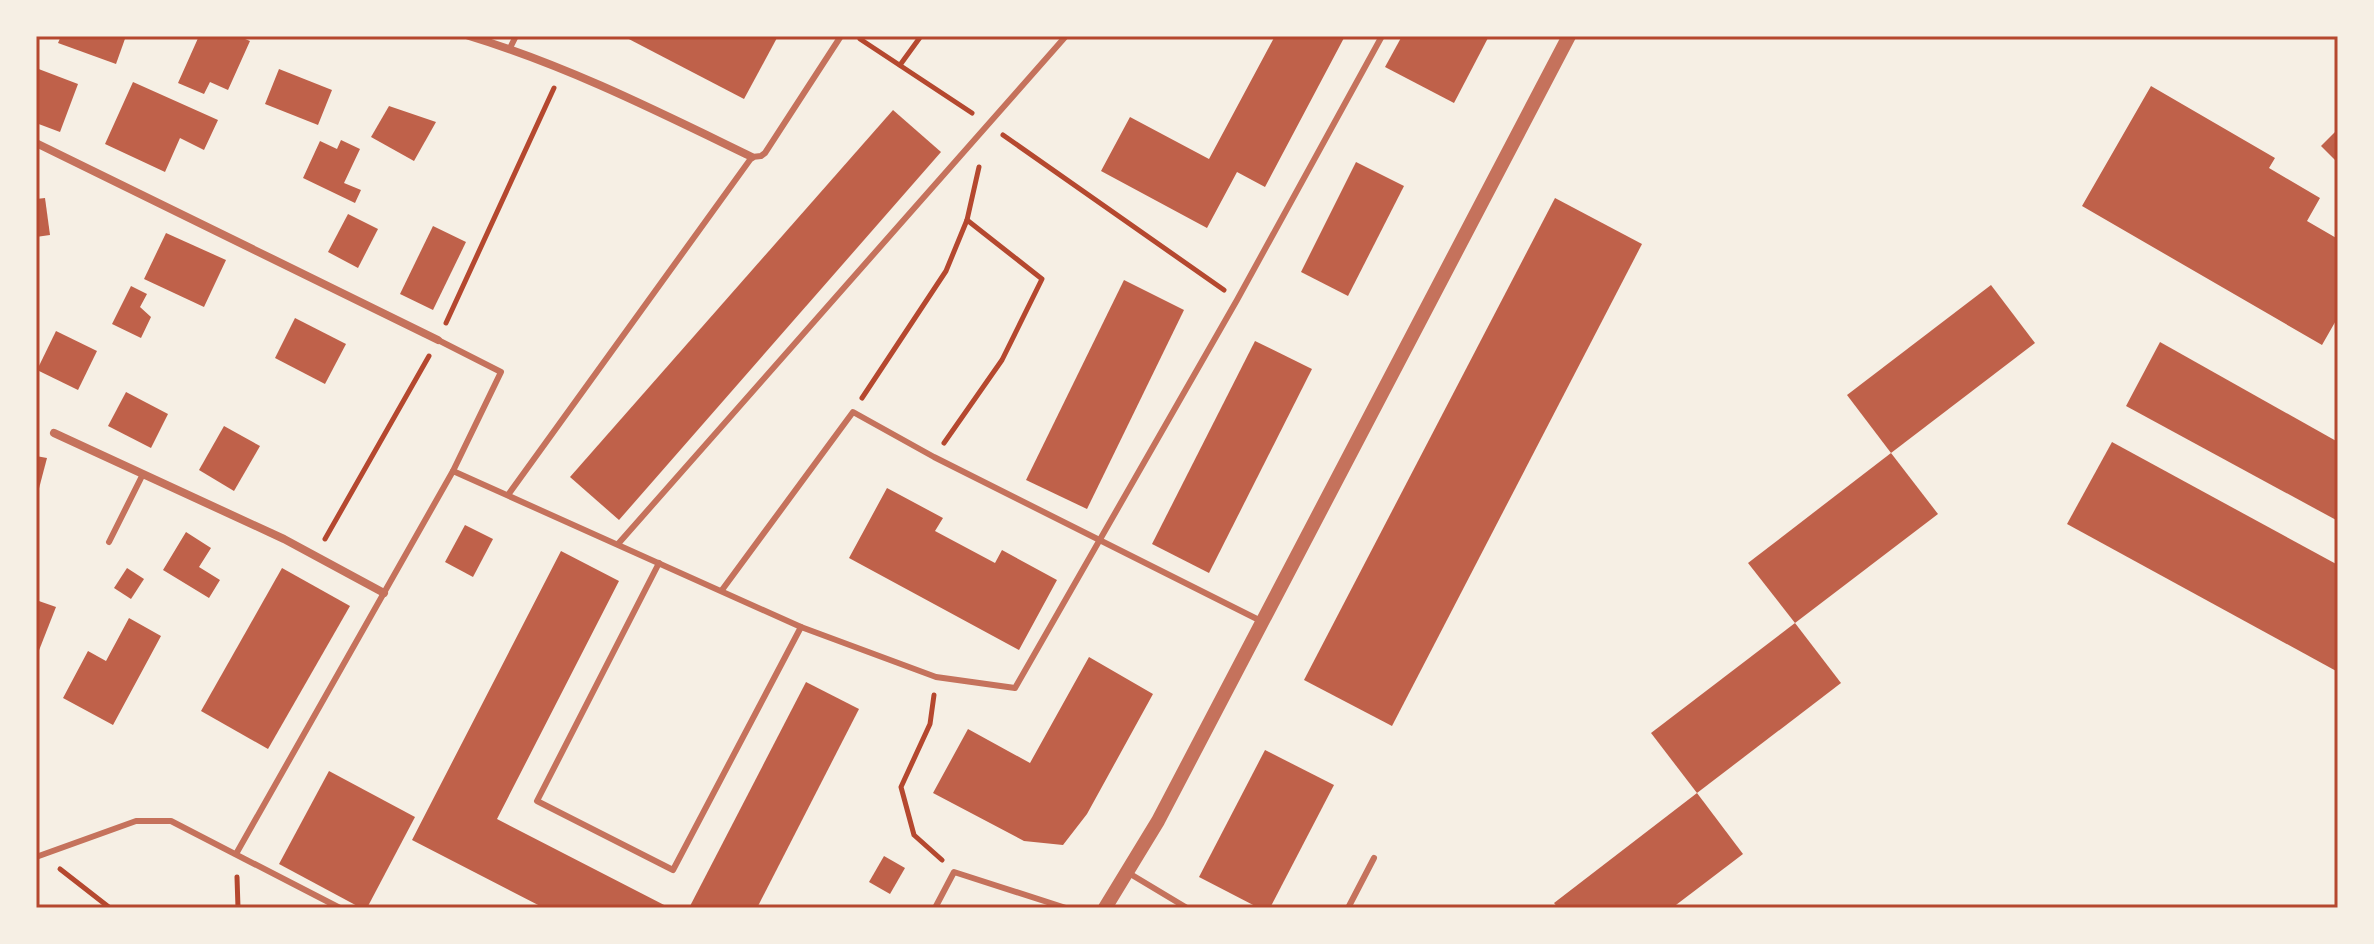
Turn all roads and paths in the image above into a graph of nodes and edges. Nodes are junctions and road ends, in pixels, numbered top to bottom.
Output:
1 (469, 36) edge
2 (516, 36) edge
3 (841, 36) edge
4 (856, 36) edge
5 (921, 36) edge
6 (1066, 36) edge
7 (1382, 36) edge
8 (1569, 36) edge
9 (510, 48) junction
10 (900, 65) junction
11 (563, 69) junction
12 (988, 124) junction
13 (36, 143) edge
14 (752, 157) junction
15 (979, 165) dead end
16 (967, 220) junction
17 (1237, 300) junction
18 (438, 340) junction
19 (853, 412) junction
20 (54, 433) dead end
21 (934, 457) junction
22 (453, 471) junction
23 (143, 474) junction
24 (508, 495) junction
25 (1101, 541) junction
26 (109, 542) dead end
27 (618, 544) junction
28 (316, 556) junction
29 (659, 563) junction
30 (722, 590) junction
31 (384, 593) junction
32 (1263, 622) junction
33 (801, 627) junction
34 (936, 677) junction
35 (236, 854) junction
36 (39, 856) edge
37 (1374, 858) dead end
38 (954, 872) junction
39 (1127, 872) junction
40 (110, 908) edge
41 (238, 908) edge
42 (340, 908) edge
43 (935, 908) edge
44 (1066, 908) edge
45 (1105, 908) edge
46 (1187, 908) edge
47 (1348, 908) edge

1 - 9 street
2 - 9 lane
3 - 14 lane
4 - 10 path
5 - 10 path
6 - 12 lane
7 - 17 lane
8 - 32 street
9 - 11 street
10 - 12 path
11 - 14 street
11 - 18 path
12 - 17 path
12 - 27 lane
13 - 18 street
14 - 24 lane
15 - 16 path
16 - 19 path
16 - 21 path
17 - 25 lane
18 - 22 lane
18 - 28 path
19 - 21 lane
19 - 30 lane
20 - 23 street
21 - 25 lane
22 - 24 lane
22 - 31 lane
23 - 26 lane
23 - 28 street
24 - 27 lane
25 - 32 lane
25 - 34 lane
27 - 29 lane
28 - 31 street
29 - 30 lane
29 - 33 lane
30 - 33 lane
31 - 35 lane
32 - 39 street
33 - 34 lane
34 - 38 path
35 - 36 lane
35 - 41 path
35 - 42 lane
36 - 40 path
37 - 47 lane
38 - 43 lane
38 - 44 lane
39 - 45 street
39 - 46 lane

